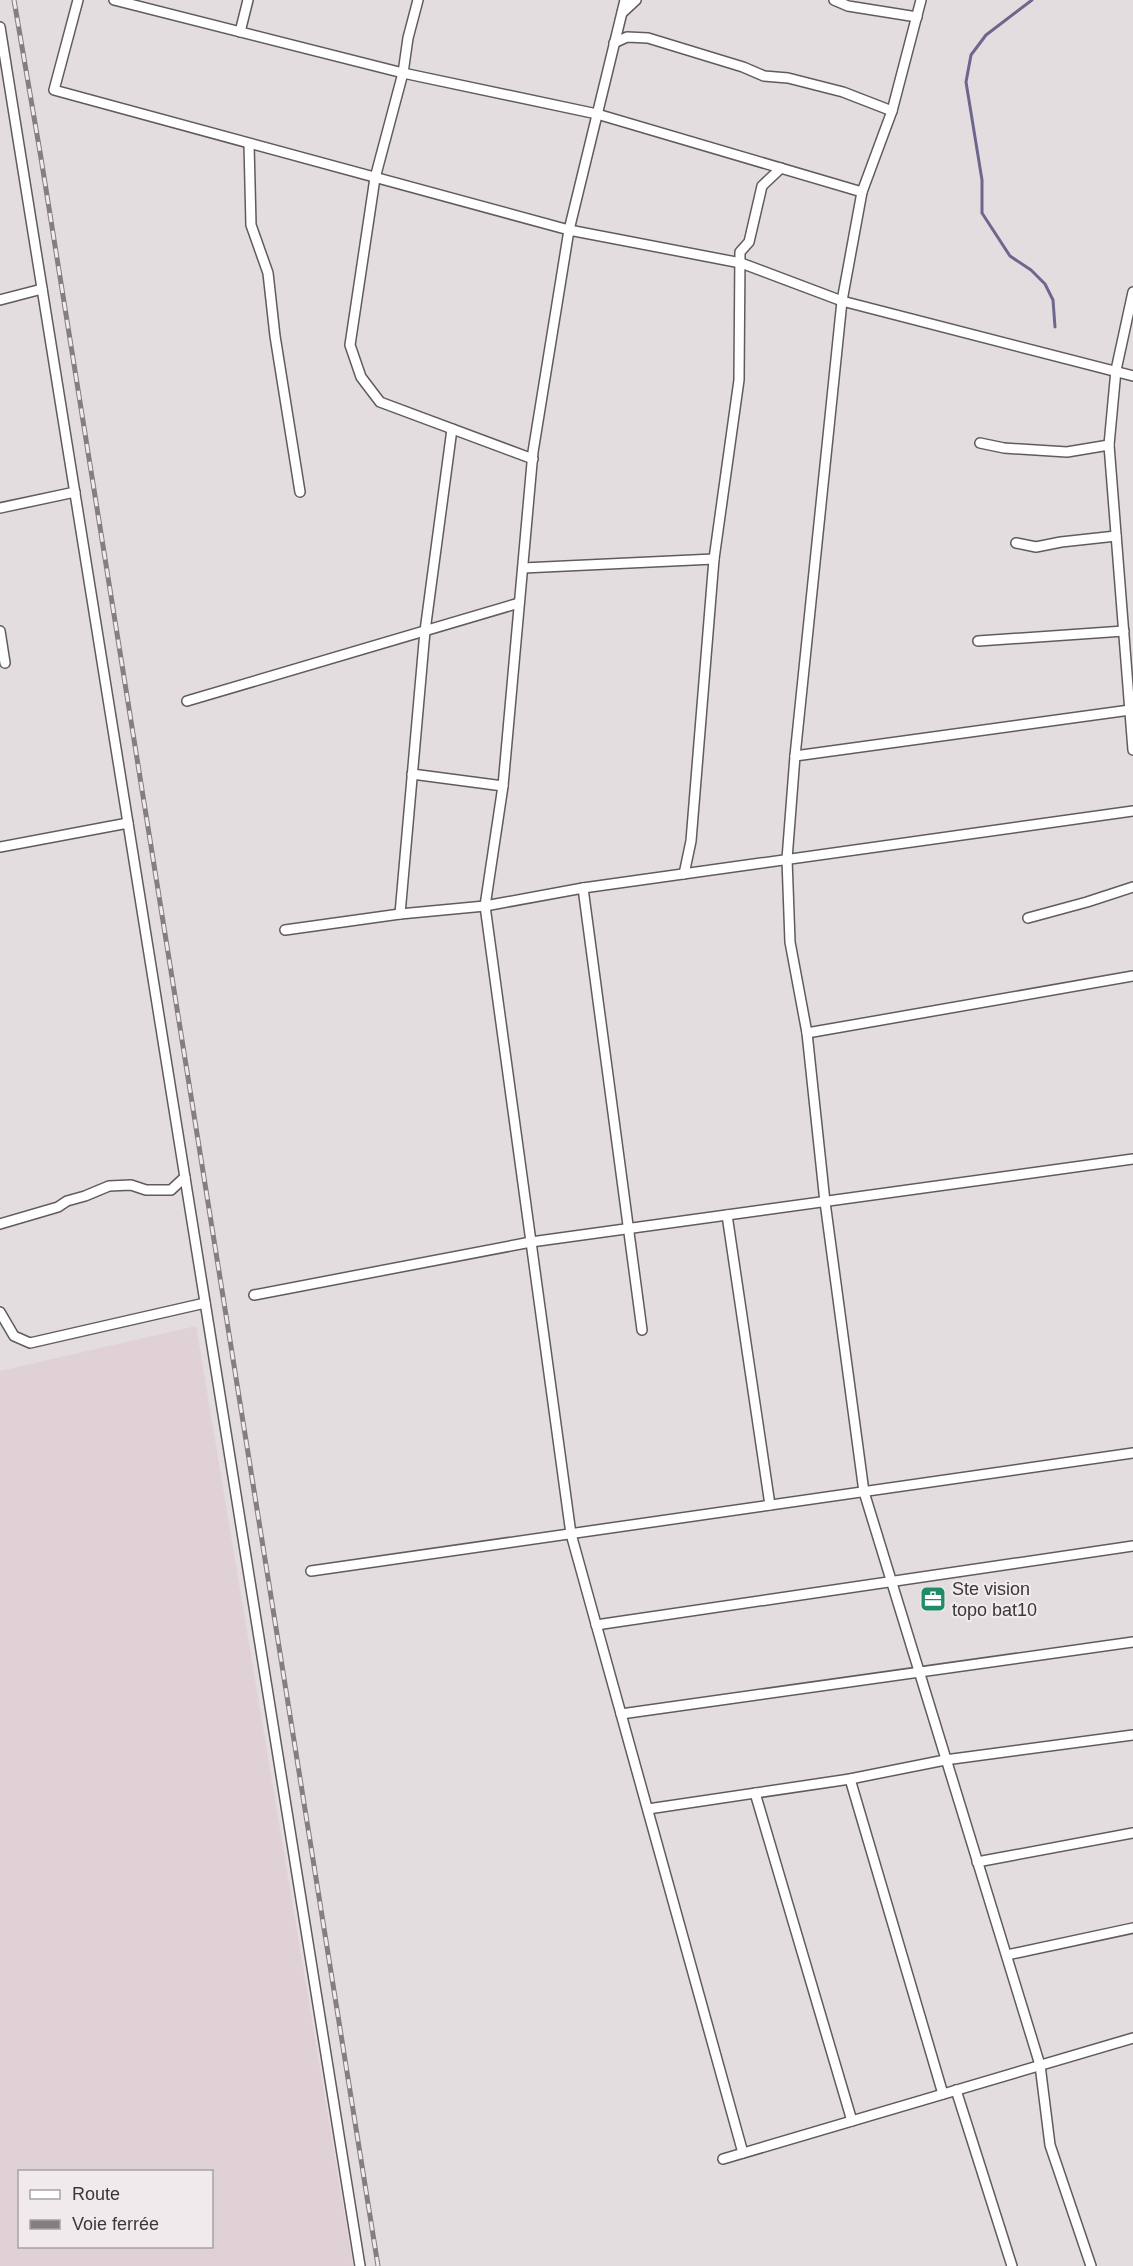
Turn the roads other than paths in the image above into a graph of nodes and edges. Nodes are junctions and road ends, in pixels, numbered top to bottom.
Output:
1 (78, 0) edge
2 (114, 0) edge
3 (248, 0) edge
4 (418, 0) edge
5 (625, 0) edge
6 (636, 0) edge
7 (834, 0) edge
8 (921, 0) edge
9 (621, 13) junction
10 (917, 17) junction
11 (0, 27) edge
12 (240, 32) junction
13 (614, 43) junction
14 (2, 59) edge
15 (403, 73) junction
16 (892, 111) junction
17 (597, 114) junction
18 (249, 144) junction
19 (782, 168) junction
20 (375, 178) junction
21 (862, 192) junction
22 (569, 230) junction
23 (741, 263) junction
24 (42, 290) junction
25 (1133, 292) edge
26 (0, 300) edge
27 (842, 301) junction
28 (1116, 370) junction
29 (1133, 376) edge
30 (453, 429) junction
31 (980, 443) dead end
32 (1108, 445) junction
33 (533, 459) junction
34 (75, 492) junction
35 (300, 492) dead end
36 (0, 508) edge
37 (1116, 536) junction
38 (1016, 543) dead end
39 (714, 559) junction
40 (523, 568) junction
41 (519, 603) junction
42 (0, 631) edge
43 (425, 631) junction
44 (1124, 631) junction
45 (978, 641) dead end
46 (5, 663) dead end
47 (187, 701) dead end
48 (1130, 710) junction
49 (1133, 750) edge
50 (795, 756) junction
51 (412, 774) junction
52 (503, 786) junction
53 (1133, 811) edge
54 (128, 823) junction
55 (0, 848) edge
56 (788, 859) junction
57 (684, 874) junction
58 (1133, 887) edge
59 (583, 888) junction
60 (485, 906) junction
61 (400, 914) junction
62 (1028, 918) dead end
63 (285, 930) dead end
64 (1133, 976) edge
65 (807, 1033) junction
66 (1133, 1159) edge
67 (185, 1177) junction
68 (825, 1202) junction
69 (727, 1215) junction
70 (0, 1224) edge
71 (628, 1229) junction
72 (531, 1242) junction
73 (254, 1295) dead end
74 (205, 1303) junction
75 (0, 1312) edge
76 (642, 1329) dead end
77 (1133, 1453) edge
78 (864, 1492) junction
79 (770, 1505) junction
80 (571, 1534) junction
81 (1133, 1546) edge
82 (311, 1572) dead end
83 (892, 1582) junction
84 (596, 1625) junction
85 (1133, 1642) edge
86 (920, 1672) junction
87 (621, 1714) junction
88 (1133, 1735) edge
89 (945, 1760) junction
90 (850, 1779) junction
91 (756, 1793) junction
92 (648, 1809) junction
93 (1133, 1833) edge
94 (977, 1862) junction
95 (1133, 1928) edge
96 (1007, 1955) junction
97 (1133, 2038) edge
98 (1040, 2065) junction
99 (957, 2090) junction
100 (943, 2094) junction
101 (852, 2121) junction
102 (743, 2153) junction
103 (723, 2159) dead end
104 (360, 2266) edge
105 (1012, 2266) edge
106 (1091, 2266) edge

1 - 18 street
2 - 12 street
3 - 12 street
4 - 15 street
5 - 9 street
6 - 9 street
7 - 10 street
8 - 10 street
9 - 13 street
10 - 16 street
11 - 14 street
12 - 15 street
13 - 16 street
13 - 17 street
14 - 24 street
15 - 17 street
15 - 20 street
16 - 21 street
17 - 19 street
17 - 22 street
18 - 20 street
18 - 35 street
19 - 21 street
19 - 23 street
20 - 22 street
20 - 30 street
21 - 27 street
22 - 23 street
22 - 33 street
23 - 27 street
23 - 39 street
24 - 26 street
24 - 34 street
25 - 28 street
27 - 28 street
27 - 50 street
28 - 29 street
28 - 32 street
30 - 33 street
30 - 43 street
31 - 32 street
32 - 37 street
33 - 40 street
34 - 36 street
34 - 54 street
37 - 38 street
37 - 44 street
39 - 40 street
39 - 57 street
40 - 41 street
41 - 43 street
41 - 52 street
42 - 46 street
43 - 47 street
43 - 51 street
44 - 45 street
44 - 48 street
48 - 49 street
48 - 50 street
50 - 56 street
51 - 52 street
51 - 61 street
52 - 60 street
53 - 56 street
54 - 55 street
54 - 67 street
56 - 57 street
56 - 65 street
57 - 59 street
58 - 62 street
59 - 60 street
59 - 71 street
60 - 61 street
60 - 72 street
61 - 63 street
64 - 65 street
65 - 68 street
66 - 68 street
67 - 70 street
67 - 74 street
68 - 69 street
68 - 78 street
69 - 71 street
69 - 79 street
71 - 72 street
71 - 76 street
72 - 73 street
72 - 80 street
74 - 75 street
74 - 104 street
77 - 78 street
78 - 79 street
78 - 83 street
79 - 80 street
80 - 82 street
80 - 84 street
81 - 83 street
83 - 84 street
83 - 86 street
84 - 87 street
85 - 86 street
86 - 87 street
86 - 89 street
87 - 92 street
88 - 89 street
89 - 90 street
89 - 94 street
90 - 91 street
90 - 100 street
91 - 92 street
91 - 101 street
92 - 102 street
93 - 94 street
94 - 96 street
95 - 96 street
96 - 98 street
97 - 98 street
98 - 99 street
98 - 106 street
99 - 100 street
99 - 105 street
100 - 101 street
101 - 102 street
102 - 103 street

